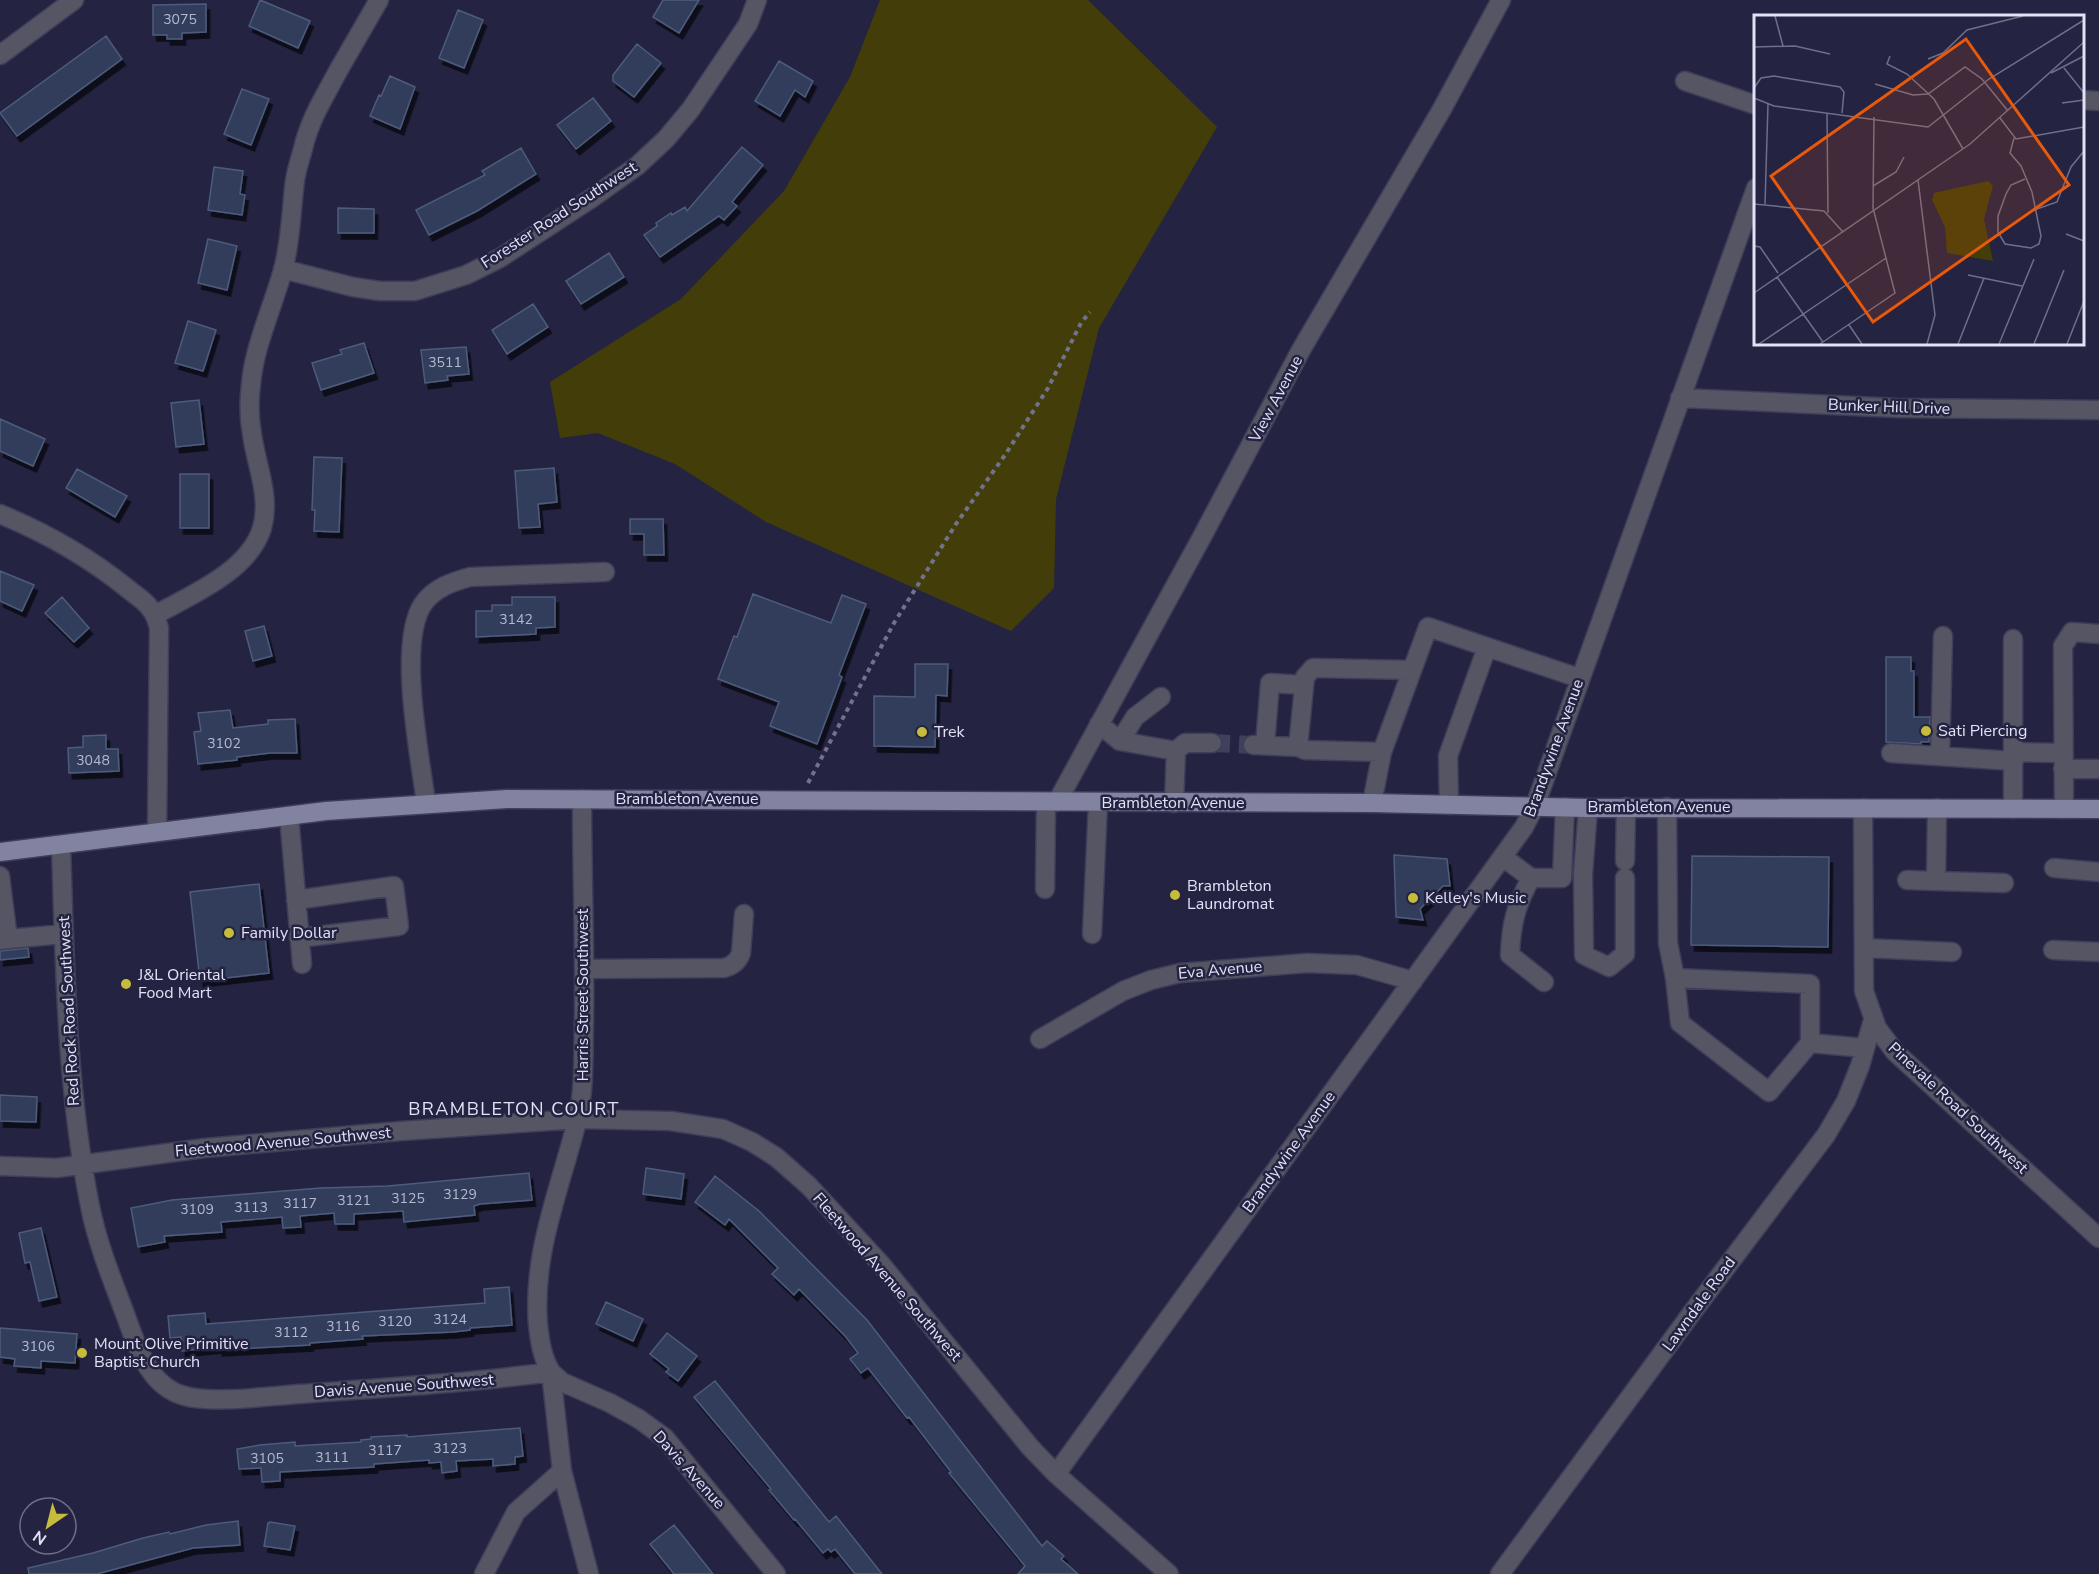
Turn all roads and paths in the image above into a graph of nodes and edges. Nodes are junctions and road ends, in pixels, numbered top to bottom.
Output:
1 (74, 0) edge
2 (379, 0) edge
3 (757, 0) edge
4 (1501, 0) edge
5 (0, 55) edge
6 (1685, 81) dead end
7 (2084, 100) edge
8 (2099, 101) edge
9 (1754, 105) edge
10 (1754, 191) edge
11 (283, 269) junction
12 (1090, 312) dead end
13 (1680, 398) junction
14 (2099, 410) edge
15 (0, 514) edge
16 (605, 572) dead end
17 (155, 615) junction
18 (2099, 634) edge
19 (1943, 636) dead end
20 (2013, 639) dead end
21 (1488, 647) junction
22 (1412, 670) junction
23 (1579, 678) junction
24 (1304, 685) junction
25 (1161, 697) dead end
26 (1099, 724) junction
27 (1120, 741) junction
28 (1212, 743) tunnel mouth
29 (1298, 747) junction
30 (1176, 751) junction
31 (1382, 752) junction
32 (1891, 753) dead end
33 (1940, 756) junction
34 (2013, 757) junction
35 (2063, 761) junction
36 (2099, 769) edge
37 (582, 799) junction
38 (799, 800) junction
39 (1052, 802) junction
40 (1098, 802) junction
41 (1174, 803) junction
42 (1372, 803) junction
43 (426, 804) junction
44 (1449, 805) junction
45 (1534, 806) junction
46 (1565, 807) junction
47 (1626, 807) junction
48 (1667, 807) junction
49 (1588, 808) junction
50 (1863, 808) junction
51 (1937, 808) junction
52 (2013, 809) junction
53 (2064, 809) junction
54 (2099, 809) edge
55 (289, 816) junction
56 (157, 832) junction
57 (61, 845) junction
58 (0, 852) edge
59 (1503, 857) junction
60 (2054, 868) dead end
61 (2099, 872) edge
62 (0, 876) edge
63 (1531, 878) junction
64 (1907, 880) dead end
65 (1936, 881) junction
66 (2004, 883) dead end
67 (1045, 889) dead end
68 (296, 900) junction
69 (744, 914) dead end
70 (64, 934) junction
71 (1092, 934) dead end
72 (300, 938) junction
73 (4, 939) edge
74 (1864, 948) junction
75 (2053, 950) dead end
76 (1952, 952) dead end
77 (2099, 952) edge
78 (302, 964) dead end
79 (584, 969) junction
80 (1675, 978) junction
81 (1413, 981) junction
82 (1544, 982) dead end
83 (1873, 1020) junction
84 (1040, 1039) dead end
85 (1810, 1043) junction
86 (1865, 1048) junction
87 (578, 1119) junction
88 (82, 1164) junction
89 (0, 1166) edge
90 (2099, 1238) edge
91 (551, 1372) junction
92 (257, 1397) joint
93 (562, 1471) junction
94 (1056, 1474) junction
95 (484, 1574) edge
96 (589, 1574) edge
97 (776, 1574) edge
98 (1169, 1574) edge
99 (1500, 1574) edge

1 - 5 street
2 - 11 street
3 - 11 street, Forester Road Southwest
4 - 26 street, View Avenue
6 - 9 street
7 - 8 street
10 - 13 street, Brandywine Avenue
11 - 17 street
12 - 38 path
13 - 14 street, Bunker Hill Drive
13 - 23 street, Brandywine Avenue
15 - 17 street
16 - 43 street
17 - 56 street
18 - 35 street
19 - 33 street
20 - 34 street
21 - 22 street
21 - 23 street
21 - 44 street
22 - 24 street
22 - 31 street
23 - 45 street, Brandywine Avenue
24 - 29 street
24 - 29 street
25 - 27 street
26 - 27 street
26 - 39 street, View Avenue
27 - 30 street
28 - 30 street
29 - 31 street
30 - 41 street
31 - 42 street
32 - 33 street
33 - 34 street
34 - 35 street
34 - 52 street
35 - 36 street
35 - 53 street
37 - 38 main road, Brambleton Avenue
37 - 43 main road, Brambleton Avenue
37 - 79 street, Harris Street Southwest
38 - 39 main road, Brambleton Avenue
39 - 40 main road, Brambleton Avenue
39 - 67 street
40 - 41 main road, Brambleton Avenue
40 - 71 street
41 - 42 main road, Brambleton Avenue
42 - 44 main road, Brambleton Avenue
43 - 55 main road, Brambleton Avenue
44 - 45 main road, Brambleton Avenue
45 - 46 main road, Brambleton Avenue
45 - 59 street, Brandywine Avenue
46 - 49 main road, Brambleton Avenue
46 - 63 street
47 - 48 main road, Brambleton Avenue
47 - 49 main road, Brambleton Avenue
47 - 49 street
48 - 50 main road, Brambleton Avenue
48 - 80 street
50 - 51 main road, Brambleton Avenue
50 - 74 street, Pinevale Road Southwest
51 - 52 main road, Brambleton Avenue
51 - 65 street
52 - 53 main road, Brambleton Avenue
53 - 54 main road, Brambleton Avenue
55 - 56 main road, Brambleton Avenue
55 - 68 street
56 - 57 main road, Brambleton Avenue
57 - 58 main road, Brambleton Avenue
57 - 70 street, Red Rock Road Southwest
59 - 63 street
59 - 81 street, Brandywine Avenue
60 - 61 street
62 - 73 street
63 - 82 street
64 - 65 street
65 - 66 street
68 - 72 street
68 - 72 street
69 - 79 street
70 - 73 street
70 - 88 street, Red Rock Road Southwest
72 - 78 street
74 - 76 street
74 - 83 street, Pinevale Road Southwest
75 - 77 street
79 - 87 street, Harris Street Southwest
80 - 85 street
80 - 85 street
81 - 84 street, Eva Avenue
81 - 94 street, Brandywine Avenue
83 - 86 street, Lawndale Road
83 - 90 street, Pinevale Road Southwest
85 - 86 street
86 - 99 street, Lawndale Road
87 - 88 street, Fleetwood Avenue Southwest
87 - 91 street, Harris Street Southwest
87 - 94 street, Fleetwood Avenue Southwest
88 - 89 street, Fleetwood Avenue Southwest
88 - 92 street, Red Rock Road Southwest
91 - 92 street, Davis Avenue Southwest
91 - 93 street, Harris Street Southwest
91 - 97 street, Davis Avenue
93 - 95 street
93 - 96 street, Harris Street Southwest
94 - 98 street, Fleetwood Avenue Southwest

